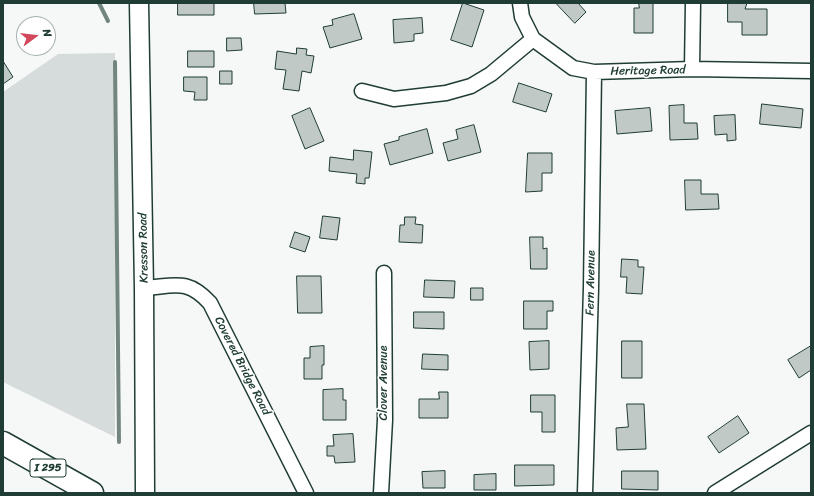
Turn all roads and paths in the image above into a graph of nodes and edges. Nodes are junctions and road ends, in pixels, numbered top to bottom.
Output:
1 (139, 3) edge
2 (520, 3) edge
3 (693, 3) edge
4 (533, 39) junction
5 (692, 70) junction
6 (811, 71) edge
7 (594, 72) junction
8 (362, 91) dead end
9 (384, 273) dead end
10 (144, 288) junction
11 (811, 432) edge
12 (3, 444) edge
13 (145, 486) edge
14 (92, 493) edge
15 (306, 493) edge
16 (381, 493) edge
17 (585, 493) edge
18 (715, 493) edge

1 - 10 street, Kresson Road
2 - 4 street, Heritage Road
3 - 5 street
4 - 7 street, Heritage Road
4 - 8 street
5 - 6 street, Heritage Road
5 - 7 street, Heritage Road
7 - 17 street, Fern Avenue
9 - 16 street, Clover Avenue
10 - 13 street, Kresson Road
10 - 15 street, Covered Bridge Road
11 - 18 street
12 - 14 highway, I 295

